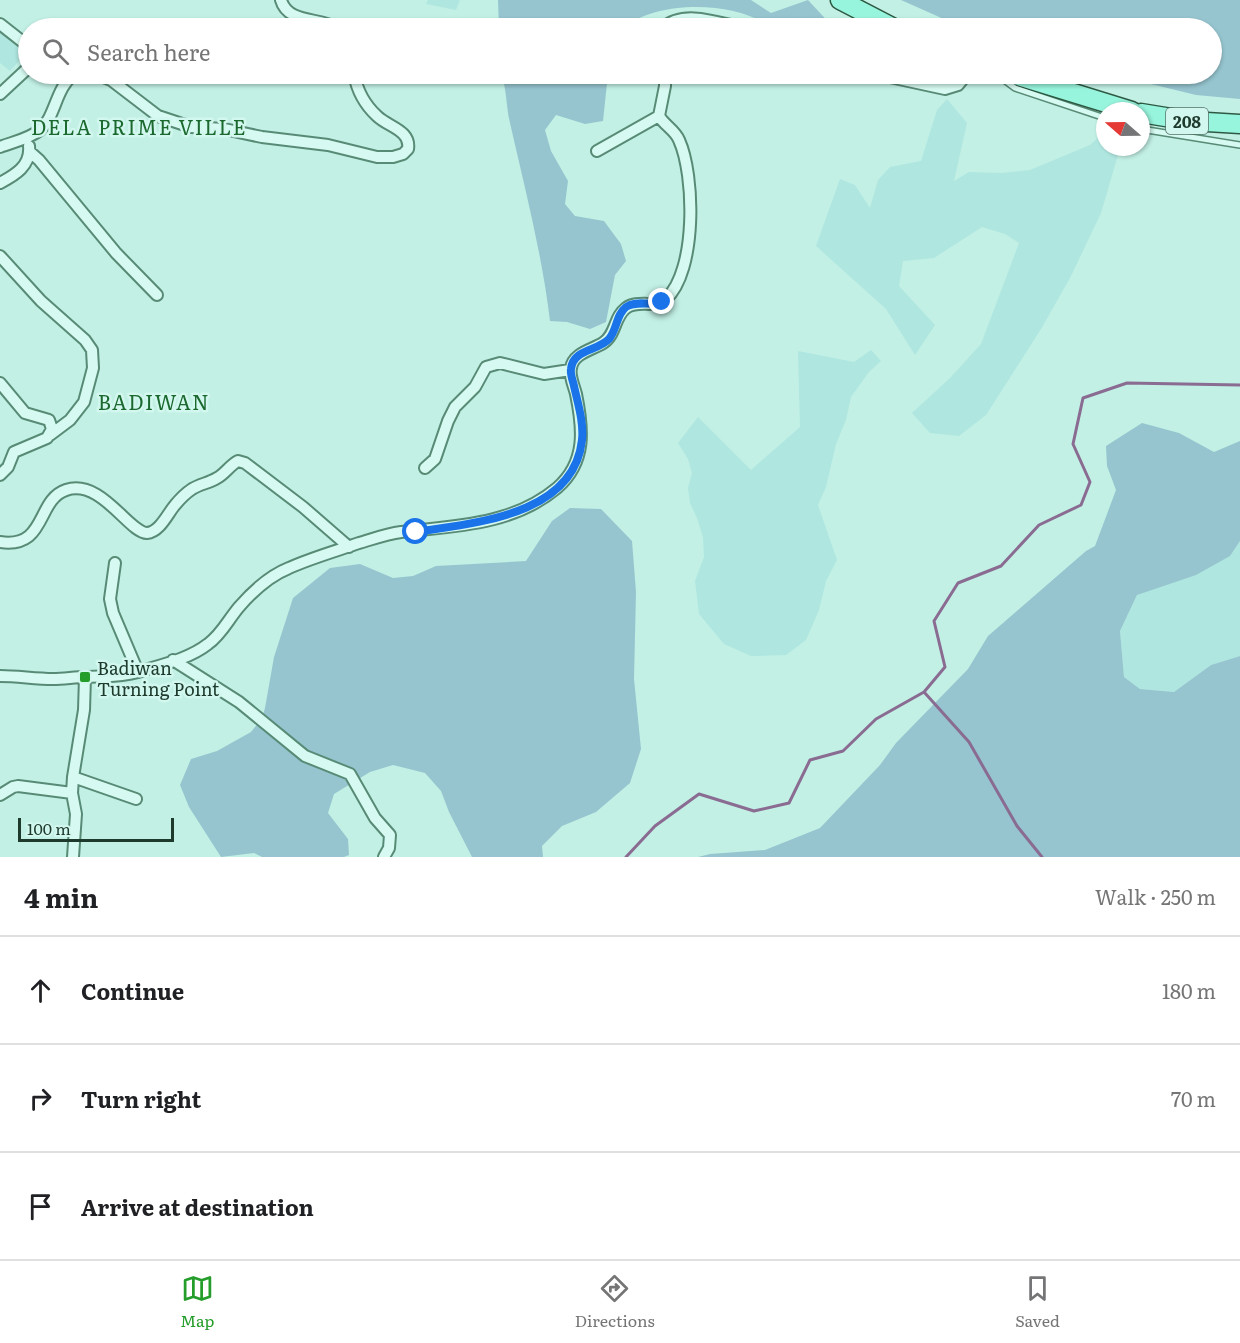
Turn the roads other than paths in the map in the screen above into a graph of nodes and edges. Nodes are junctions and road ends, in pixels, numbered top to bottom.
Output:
1 (281, 0) edge
2 (840, 0) edge
3 (302, 18) edge
4 (875, 18) edge
5 (0, 24) edge
6 (18, 38) edge
7 (18, 77) edge
8 (64, 84) edge
9 (116, 84) edge
10 (358, 84) edge
11 (665, 84) edge
12 (922, 84) edge
13 (959, 84) edge
14 (1010, 84) edge
15 (1045, 84) edge
16 (0, 94) edge
17 (1103, 102) edge
18 (1150, 114) edge
19 (1096, 115) edge
20 (659, 116) junction
21 (1240, 124) edge
22 (1150, 130) edge
23 (26, 138) junction
24 (1240, 145) edge
25 (0, 147) edge
26 (597, 151) dead end
27 (30, 152) junction
28 (0, 183) edge
29 (0, 256) edge
30 (157, 295) dead end
31 (570, 370) junction
32 (0, 383) edge
33 (50, 435) junction
34 (425, 468) dead end
35 (0, 475) edge
36 (0, 542) edge
37 (349, 547) junction
38 (116, 563) dead end
39 (173, 660) junction
40 (138, 672) junction
41 (2, 674) edge
42 (85, 677) junction
43 (73, 777) junction
44 (72, 793) junction
45 (0, 795) edge
46 (136, 799) dead end
47 (73, 857) edge
48 (384, 857) edge

1 - 3 street
2 - 4 main road
5 - 6 street
7 - 16 street
8 - 23 street
9 - 10 street
11 - 20 street
12 - 13 street
14 - 19 lane
15 - 17 main road
18 - 21 main road, 208
20 - 26 street
20 - 31 street
22 - 24 lane
23 - 25 street
23 - 27 street
27 - 28 street
27 - 30 street
29 - 33 street
31 - 34 street
31 - 37 street
32 - 33 street
33 - 35 street
36 - 37 street
37 - 39 street
38 - 40 street
39 - 40 street
39 - 48 street
40 - 42 street
41 - 42 street
42 - 43 street
43 - 44 street
43 - 46 street
44 - 45 street
44 - 47 street

